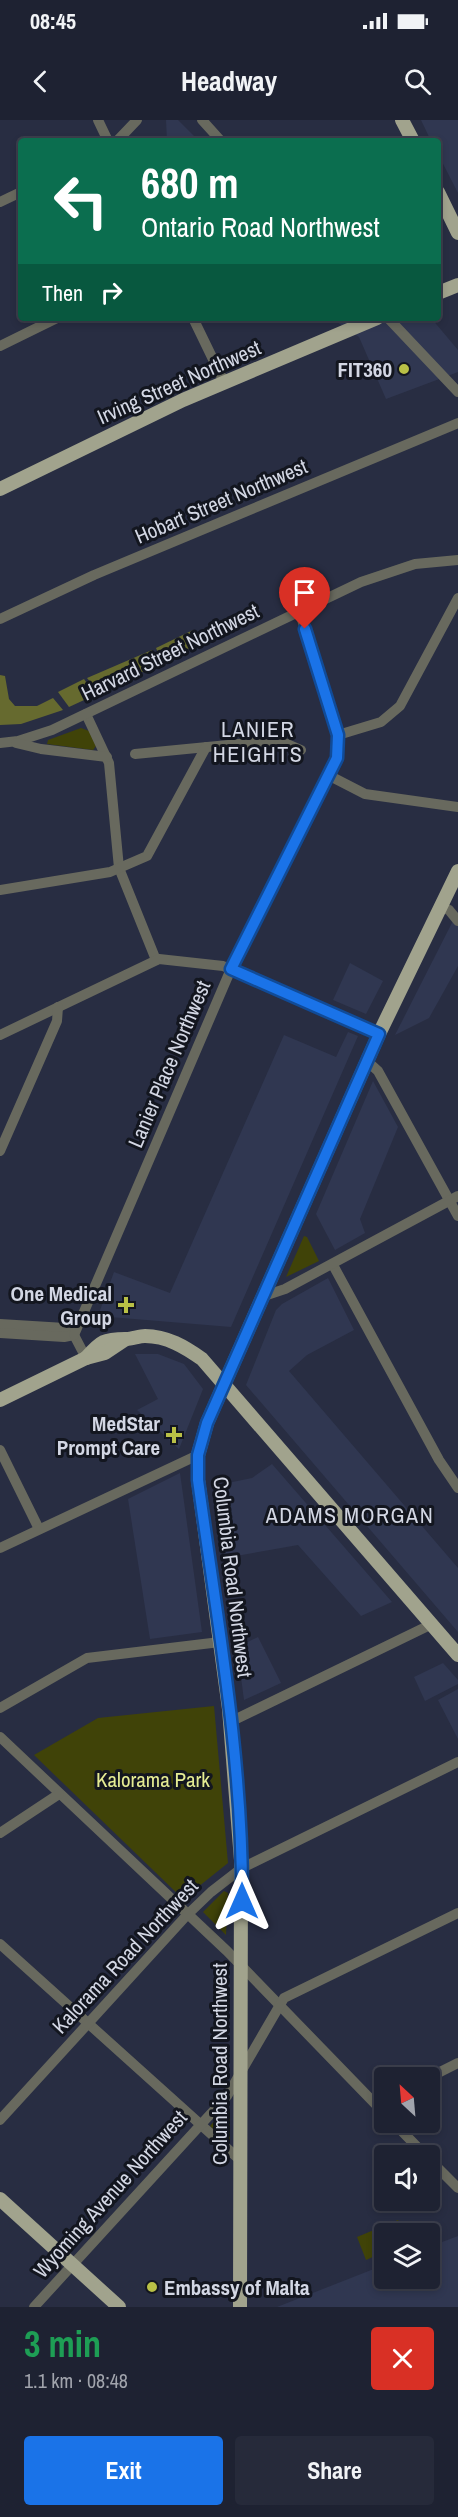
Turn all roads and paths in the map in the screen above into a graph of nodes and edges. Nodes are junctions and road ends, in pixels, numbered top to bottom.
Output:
1 (98, 120) edge
2 (137, 120) edge
3 (201, 120) edge
4 (402, 120) edge
5 (107, 138) edge
6 (120, 138) edge
7 (218, 138) edge
8 (411, 138) edge
9 (18, 193) edge
10 (441, 197) edge
11 (0, 202) edge
12 (453, 216) edge
13 (458, 233) edge
14 (458, 285) edge
15 (441, 292) edge
16 (51, 321) edge
17 (194, 321) edge
18 (370, 321) edge
19 (391, 321) edge
20 (0, 345) edge
21 (224, 382) junction
22 (458, 392) edge
23 (458, 423) edge
24 (0, 489) edge
25 (458, 560) edge
26 (458, 598) edge
27 (299, 610) junction
28 (0, 619) edge
29 (86, 714) junction
30 (338, 735) junction
31 (13, 742) junction
32 (0, 743) edge
33 (206, 747) junction
34 (301, 750) dead end
35 (135, 754) dead end
36 (107, 757) junction
37 (330, 776) junction
38 (458, 807) edge
39 (119, 868) junction
40 (458, 871) edge
41 (0, 890) edge
42 (441, 907) junction
43 (458, 921) edge
44 (156, 960) junction
45 (231, 969) junction
46 (58, 1007) junction
47 (379, 1034) junction
48 (0, 1035) edge
49 (367, 1061) junction
50 (0, 1151) edge
51 (454, 1199) edge
52 (458, 1216) edge
53 (333, 1265) junction
54 (264, 1296) junction
55 (0, 1324) edge
56 (0, 1333) edge
57 (74, 1335) junction
58 (86, 1358) junction
59 (225, 1384) junction
60 (0, 1400) edge
61 (0, 1450) edge
62 (198, 1455) junction
63 (458, 1488) edge
64 (39, 1529) junction
65 (0, 1548) edge
66 (432, 1624) junction
67 (220, 1642) junction
68 (458, 1655) edge
69 (0, 1708) edge
70 (230, 1722) junction
71 (0, 1737) edge
72 (458, 1762) edge
73 (59, 1794) junction
74 (0, 1833) edge
75 (242, 1868) junction
76 (458, 1913) edge
77 (187, 1915) junction
78 (0, 1944) edge
79 (240, 1966) junction
80 (278, 2007) junction
81 (88, 2024) junction
82 (458, 2063) edge
83 (440, 2072) edge
84 (241, 2073) junction
85 (374, 2098) edge
86 (0, 2120) edge
87 (200, 2126) junction
88 (404, 2133) edge
89 (415, 2145) edge
90 (240, 2160) junction
91 (440, 2170) edge
92 (458, 2188) edge
93 (0, 2199) edge
94 (72, 2265) junction
95 (34, 2307) edge
96 (119, 2307) edge
97 (239, 2307) edge

1 - 5 street
2 - 6 street
3 - 7 street
4 - 8 main road
9 - 11 street
10 - 12 main road
12 - 13 main road
14 - 15 main road
16 - 20 street
17 - 21 street
18 - 21 main road, Irving Street Northwest
19 - 22 street
21 - 24 main road, Irving Street Northwest
23 - 28 street, Hobart Street Northwest
25 - 27 street, Harvard Street Northwest
26 - 30 street
27 - 29 street, Harvard Street Northwest
27 - 30 street, Lanier Place Northwest
29 - 31 street, Harvard Street Northwest
29 - 36 street
30 - 37 street, Lanier Place Northwest
31 - 32 street, Harvard Street Northwest
31 - 36 street
33 - 34 street
33 - 35 street
33 - 39 street
36 - 39 street
37 - 38 street
37 - 45 street, Lanier Place Northwest
39 - 41 street
39 - 44 street
40 - 42 main road, Columbia Road Northwest
42 - 43 street
42 - 47 main road, Columbia Road Northwest
44 - 45 street
44 - 46 street
45 - 47 street
45 - 57 street, Lanier Place Northwest
46 - 48 street
46 - 50 street
47 - 49 main road, Columbia Road Northwest
49 - 51 street
49 - 54 main road, Columbia Road Northwest
51 - 52 street
51 - 53 street
53 - 54 street
53 - 63 street
54 - 59 main road, Columbia Road Northwest
55 - 57 street
56 - 57 street
57 - 58 street
58 - 59 main road
58 - 60 main road
59 - 62 main road, Columbia Road Northwest
59 - 66 main road
61 - 64 street
62 - 64 street
62 - 67 main road, Columbia Road Northwest
64 - 65 street
66 - 68 main road
66 - 70 street
67 - 69 street
67 - 70 main road, Columbia Road Northwest
70 - 75 main road, Columbia Road Northwest
71 - 73 street
72 - 75 street, Kalorama Road Northwest
73 - 74 street
73 - 77 street
75 - 77 street, Kalorama Road Northwest
75 - 79 main road, Columbia Road Northwest
76 - 80 street, Wyoming Avenue Northwest
77 - 79 street
77 - 81 street, Kalorama Road Northwest
78 - 81 street
79 - 80 street
79 - 84 main road, Columbia Road Northwest
80 - 84 street, Wyoming Avenue Northwest
80 - 85 street
81 - 86 street, Kalorama Road Northwest
81 - 87 street
82 - 83 street
84 - 87 street, Wyoming Avenue Northwest
84 - 90 main road, Columbia Road Northwest
87 - 90 street
87 - 94 street, Wyoming Avenue Northwest
88 - 89 street
90 - 97 main road, Columbia Road Northwest
91 - 92 street
93 - 94 main road
94 - 95 street, Wyoming Avenue Northwest
94 - 96 main road

